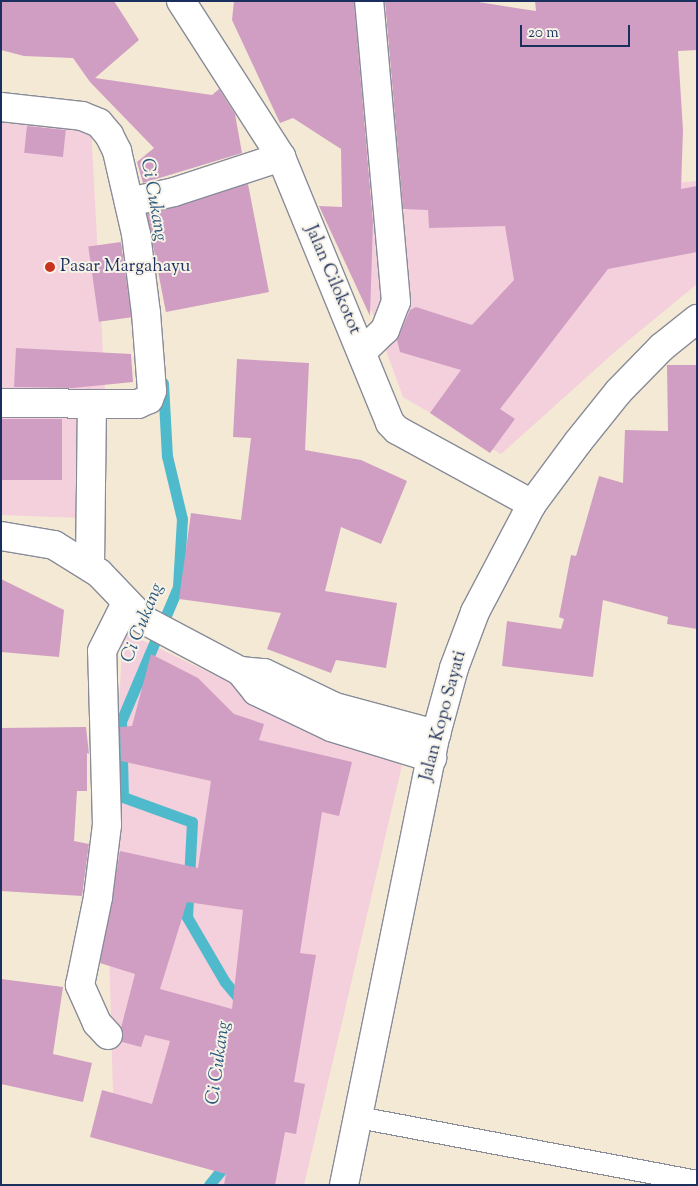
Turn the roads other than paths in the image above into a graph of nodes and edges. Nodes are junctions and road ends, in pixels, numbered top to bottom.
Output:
1 (181, 1) edge
2 (369, 1) edge
3 (1, 107) edge
4 (281, 157) junction
5 (132, 202) junction
6 (697, 319) edge
7 (362, 352) junction
8 (1, 403) edge
9 (92, 404) junction
10 (532, 504) junction
11 (1, 536) edge
12 (90, 566) junction
13 (135, 611) junction
14 (434, 746) junction
15 (108, 1035) dead end
16 (358, 1117) junction
17 (697, 1181) edge
18 (344, 1185) edge

1 - 4 street, Jalan Cilokotot
2 - 7 street
3 - 5 street
4 - 5 street
4 - 7 street, Jalan Cilokotot
5 - 9 street
6 - 10 street, Jalan Kopo Sayati
7 - 10 street, Jalan Cilokotot
8 - 9 street
9 - 12 street
10 - 14 street, Jalan Kopo Sayati
11 - 12 street
12 - 13 street
13 - 14 street
13 - 15 street
14 - 16 street, Jalan Kopo Sayati
16 - 17 lane
16 - 18 street, Jalan Kopo Sayati

